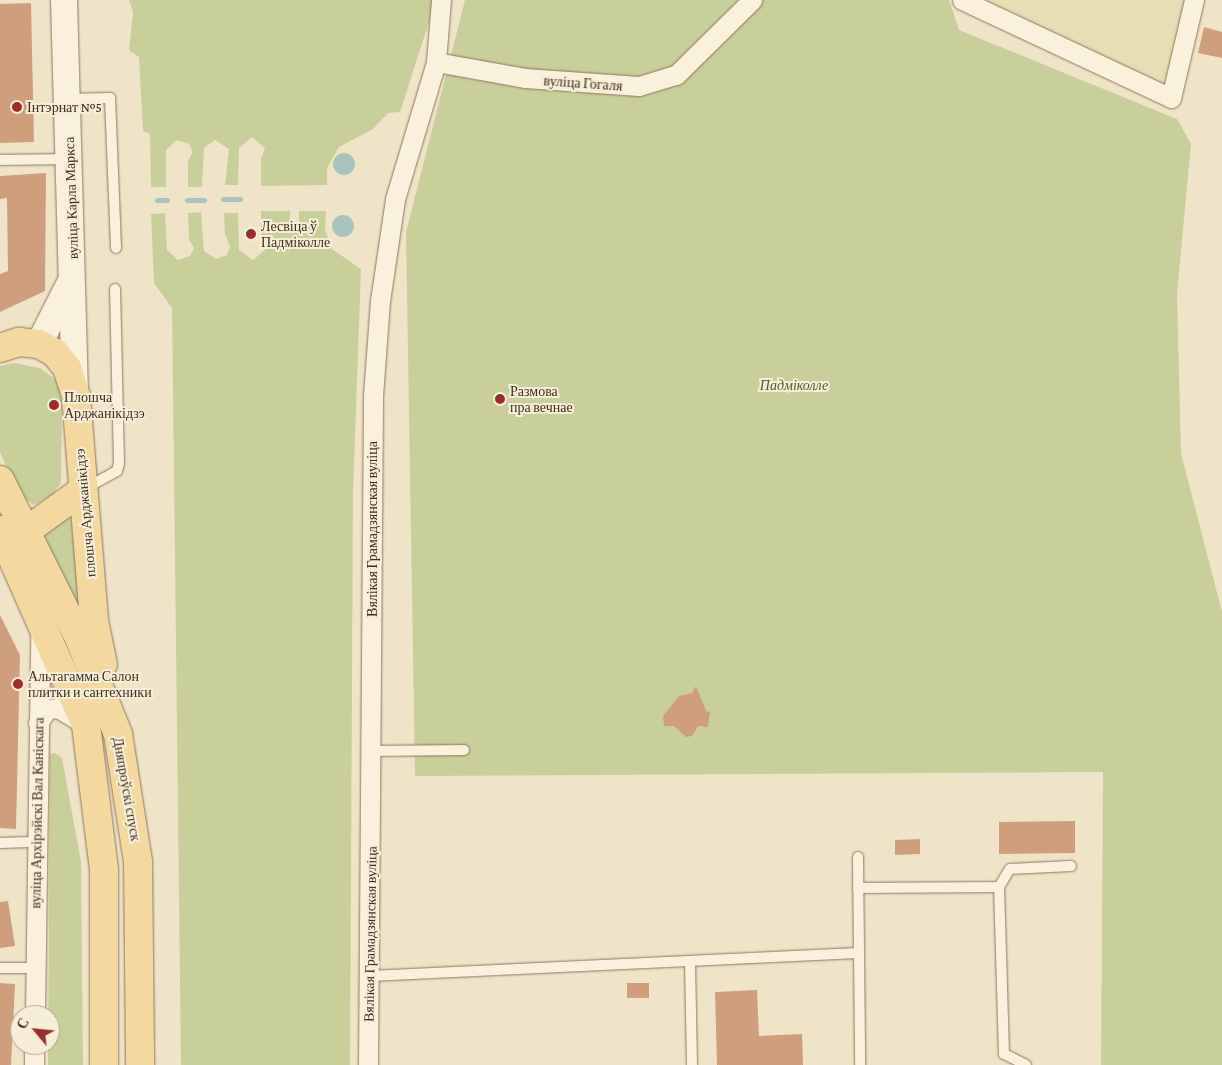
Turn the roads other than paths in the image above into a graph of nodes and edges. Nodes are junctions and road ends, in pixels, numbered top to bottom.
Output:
1 (64, 0) edge
2 (441, 0) edge
3 (752, 0) edge
4 (962, 0) edge
5 (1194, 0) edge
6 (436, 62) junction
7 (68, 99) junction
8 (69, 159) junction
9 (0, 160) edge
10 (116, 248) dead end
11 (73, 273) junction
12 (115, 289) dead end
13 (39, 344) junction
14 (0, 348) edge
15 (76, 396) junction
16 (0, 480) edge
17 (82, 490) junction
18 (8, 538) edge
19 (37, 611) junction
20 (38, 723) junction
21 (86, 725) junction
22 (118, 734) junction
23 (464, 750) dead end
24 (372, 751) junction
25 (37, 842) junction
26 (0, 843) edge
27 (858, 857) dead end
28 (1070, 866) dead end
29 (999, 887) junction
30 (858, 888) junction
31 (858, 953) junction
32 (690, 961) junction
33 (0, 968) edge
34 (35, 968) junction
35 (369, 976) junction
36 (34, 1005) edge
37 (104, 1065) edge
38 (140, 1065) edge
39 (368, 1065) edge
40 (692, 1065) edge
41 (860, 1065) edge
42 (1026, 1065) edge

1 - 7 main road, вуліца Карла Маркса
2 - 6 street, Вялікая Грамадзянская вуліца
3 - 6 street, вуліца Гогаля
4 - 5 street
6 - 24 street, Вялікая Грамадзянская вуліца
7 - 8 main road, вуліца Карла Маркса
7 - 10 lane
8 - 9 lane
8 - 11 main road, вуліца Карла Маркса
11 - 13 main road
11 - 15 main road, вуліца Карла Маркса
12 - 17 lane
13 - 14 main road
13 - 15 main road, плошча Арджанікідзэ
15 - 17 main road, плошча Арджанікідзэ
16 - 18 main road
17 - 18 main road
17 - 22 main road, плошча Арджанікідзэ
18 - 19 main road
18 - 22 main road, Дняпроўскі спуск
19 - 20 street, вуліца Архірэйскі Вал Каніскага
19 - 21 main road
20 - 21 street
20 - 25 street, вуліца Архірэйскі Вал Каніскага
21 - 37 main road
22 - 38 main road, Дняпроўскі спуск
23 - 24 lane
24 - 35 street, Вялікая Грамадзянская вуліца
25 - 26 lane
25 - 34 street, вуліца Архірэйскі Вал Каніскага
27 - 30 lane
28 - 29 lane
29 - 30 lane
29 - 42 lane
30 - 31 lane
31 - 32 lane
31 - 41 lane
32 - 35 lane
32 - 40 lane
33 - 34 lane
34 - 36 street, вуліца Архірэйскі Вал Каніскага
35 - 39 street, Вялікая Грамадзянская вуліца

